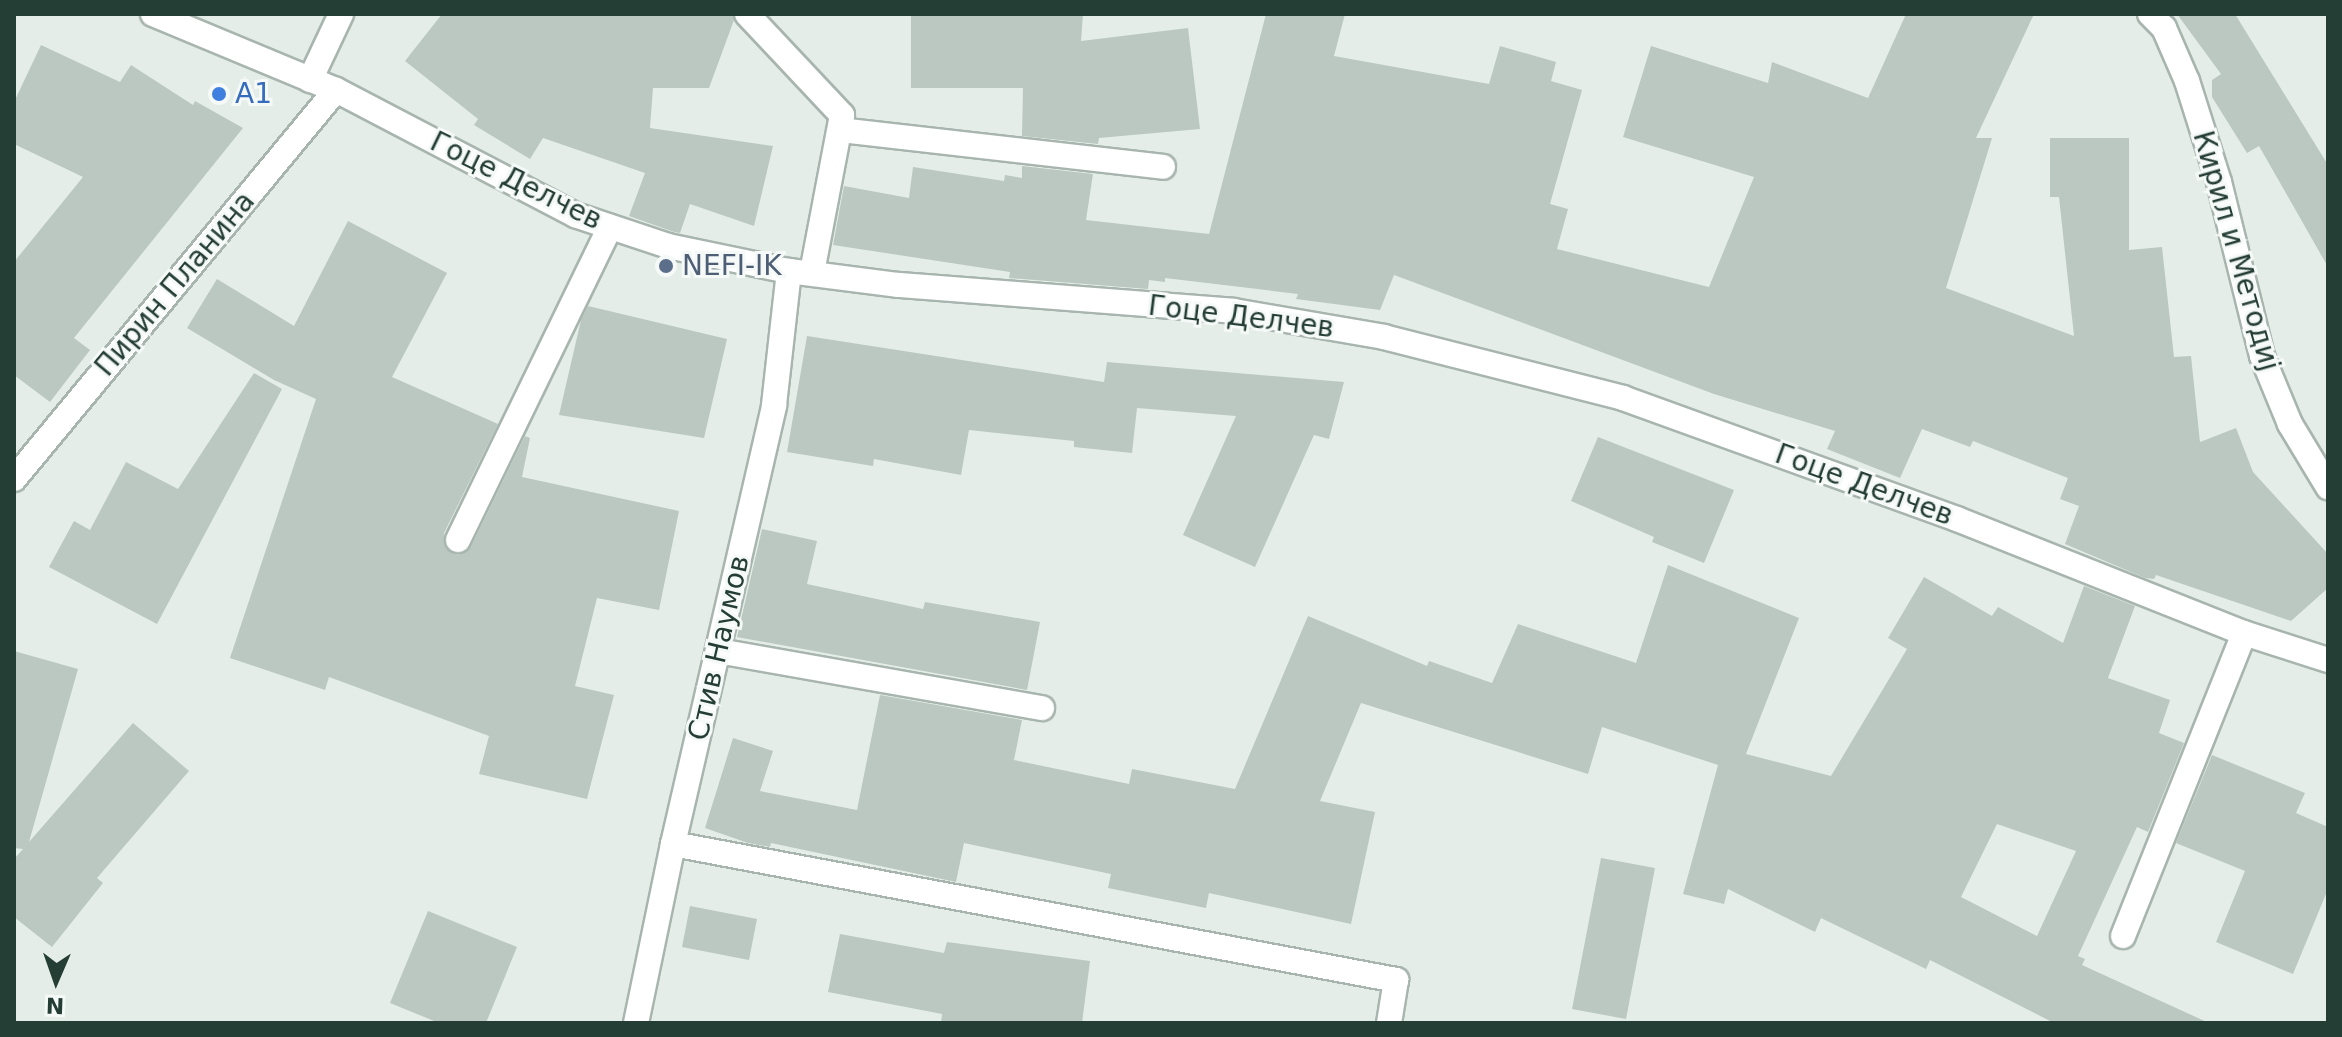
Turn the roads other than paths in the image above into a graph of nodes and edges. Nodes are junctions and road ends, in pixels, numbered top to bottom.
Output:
1 (153, 14) edge
2 (341, 14) edge
3 (747, 14) edge
4 (2150, 14) edge
5 (310, 80) junction
6 (336, 90) junction
7 (840, 130) junction
8 (1163, 167) dead end
9 (610, 227) junction
10 (801, 272) junction
11 (14, 479) edge
12 (2328, 487) edge
13 (458, 540) dead end
14 (2244, 633) junction
15 (718, 651) junction
16 (2328, 660) edge
17 (1042, 708) dead end
18 (673, 844) junction
19 (2123, 936) dead end
20 (636, 1023) edge
21 (1389, 1023) edge

1 - 5 street, Гоце Делчев
2 - 5 street
3 - 7 street
4 - 12 street, Кирил и Методиј
5 - 6 street, Гоце Делчев
6 - 9 street, Гоце Делчев
6 - 11 street, Пирин Планина
7 - 8 street
7 - 10 street, Стив Наумов
9 - 10 street, Гоце Делчев
9 - 13 street
10 - 14 street, Гоце Делчев
10 - 15 street, Стив Наумов
14 - 16 street, Гоце Делчев
14 - 19 street
15 - 17 street
15 - 18 street, Стив Наумов
18 - 20 street, Стив Наумов
18 - 21 street

